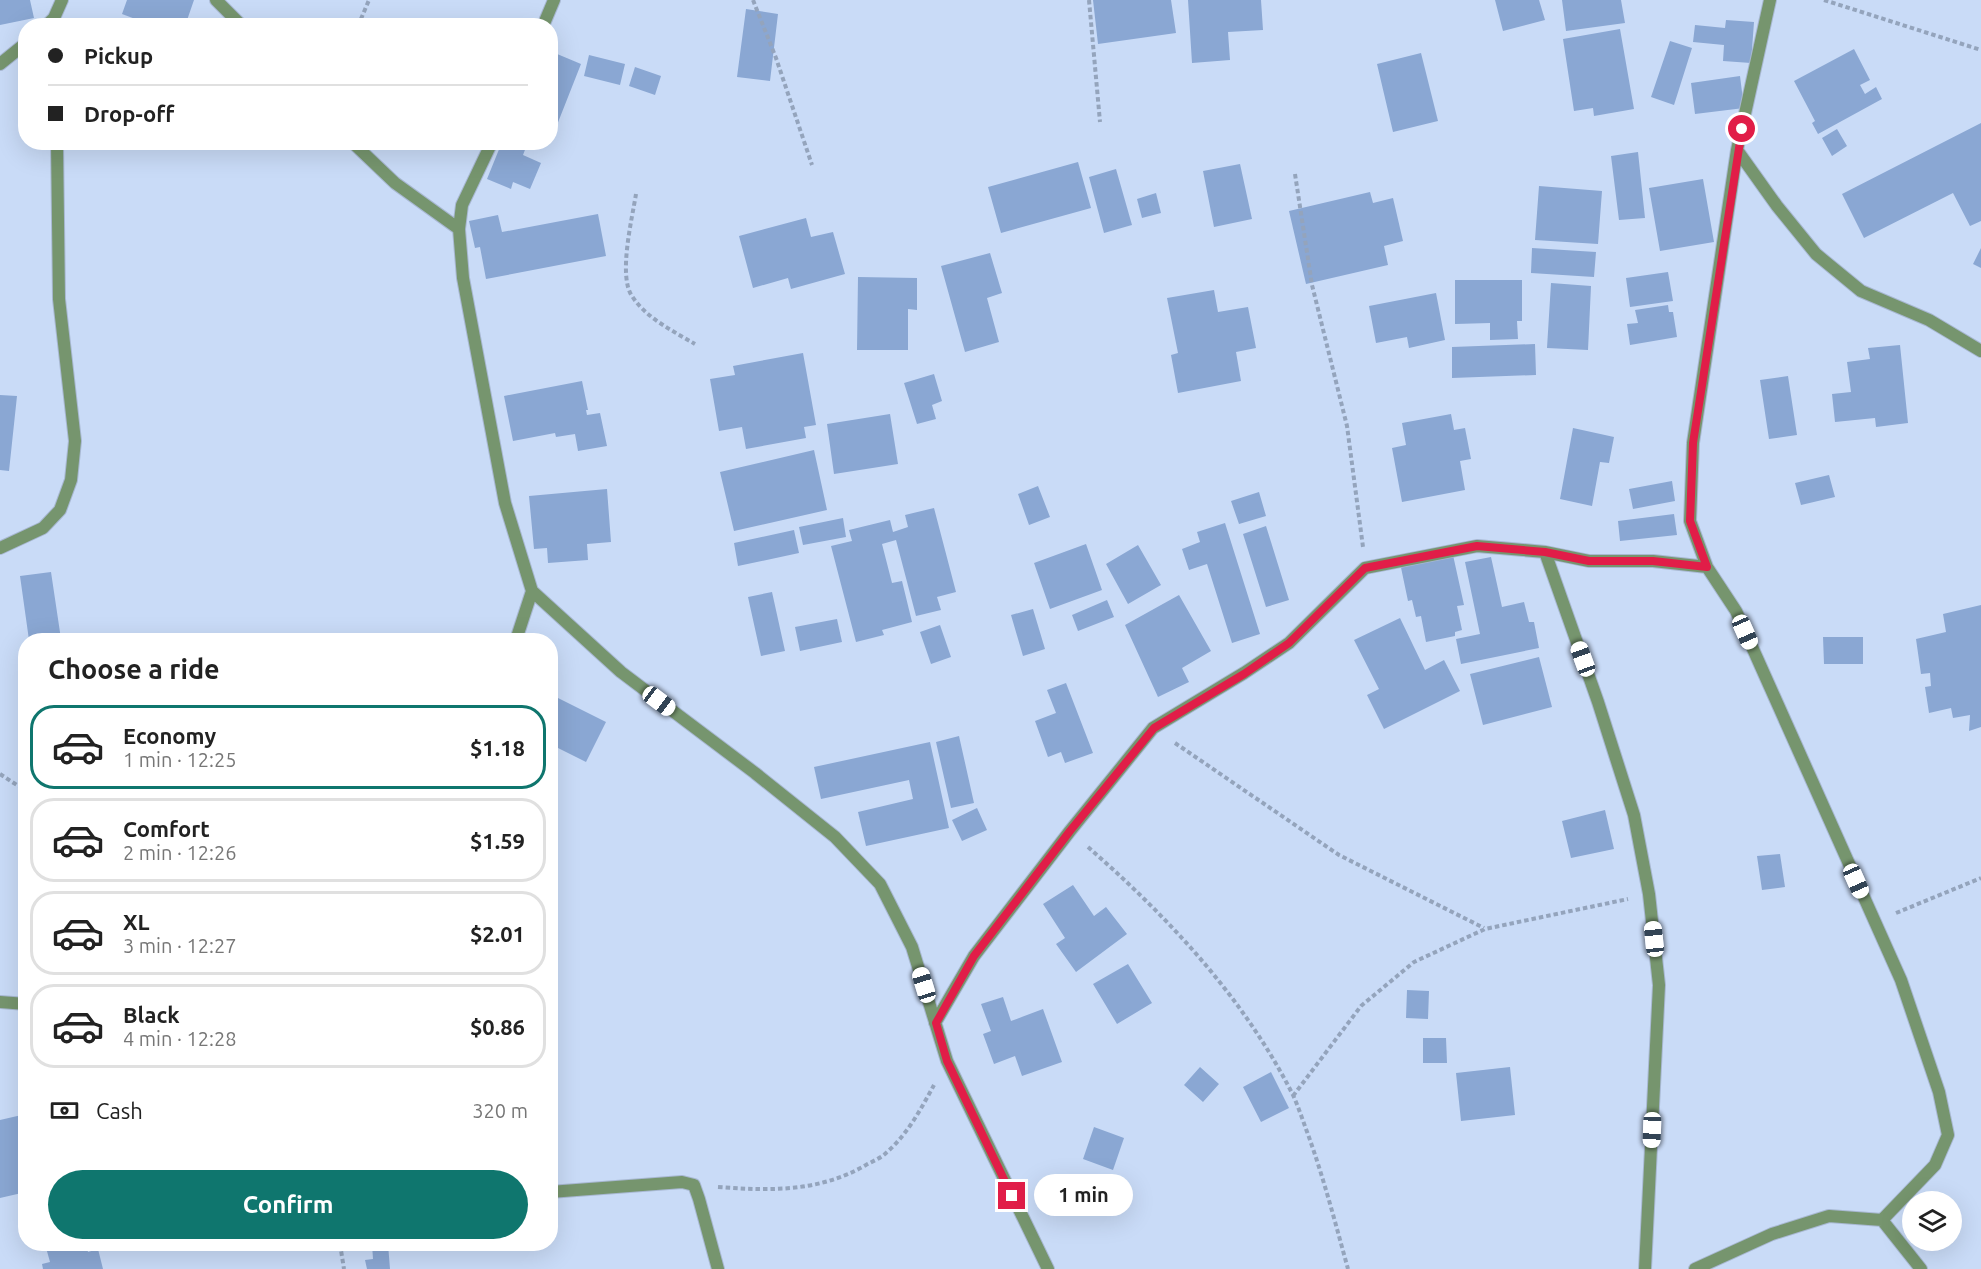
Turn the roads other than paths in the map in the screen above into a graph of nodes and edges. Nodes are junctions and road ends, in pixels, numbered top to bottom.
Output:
1 (62, 0) edge
2 (216, 0) edge
3 (554, 0) edge
4 (1770, 0) edge
5 (54, 18) edge
6 (234, 18) edge
7 (546, 18) edge
8 (18, 49) edge
9 (0, 64) edge
10 (57, 150) edge
11 (360, 150) edge
12 (488, 150) edge
13 (1737, 150) junction
14 (459, 229) junction
15 (1981, 351) edge
16 (0, 548) edge
17 (1545, 552) junction
18 (1707, 567) junction
19 (532, 591) junction
20 (518, 633) edge
21 (0, 1002) edge
22 (18, 1003) edge
23 (936, 1023) junction
24 (558, 1191) edge
25 (1882, 1220) junction
26 (718, 1269) edge
27 (1048, 1269) edge
28 (1645, 1269) edge
29 (1695, 1269) edge
30 (1921, 1269) edge

1 - 5 street
2 - 6 street
3 - 7 street
4 - 13 street
8 - 9 street
10 - 16 street
11 - 14 street
12 - 14 street
13 - 15 street
13 - 18 street
14 - 19 street
17 - 18 street
17 - 23 street
17 - 28 street
18 - 25 street
19 - 20 street
19 - 23 street
21 - 22 street
23 - 27 street
24 - 26 street
25 - 29 street
25 - 30 street

